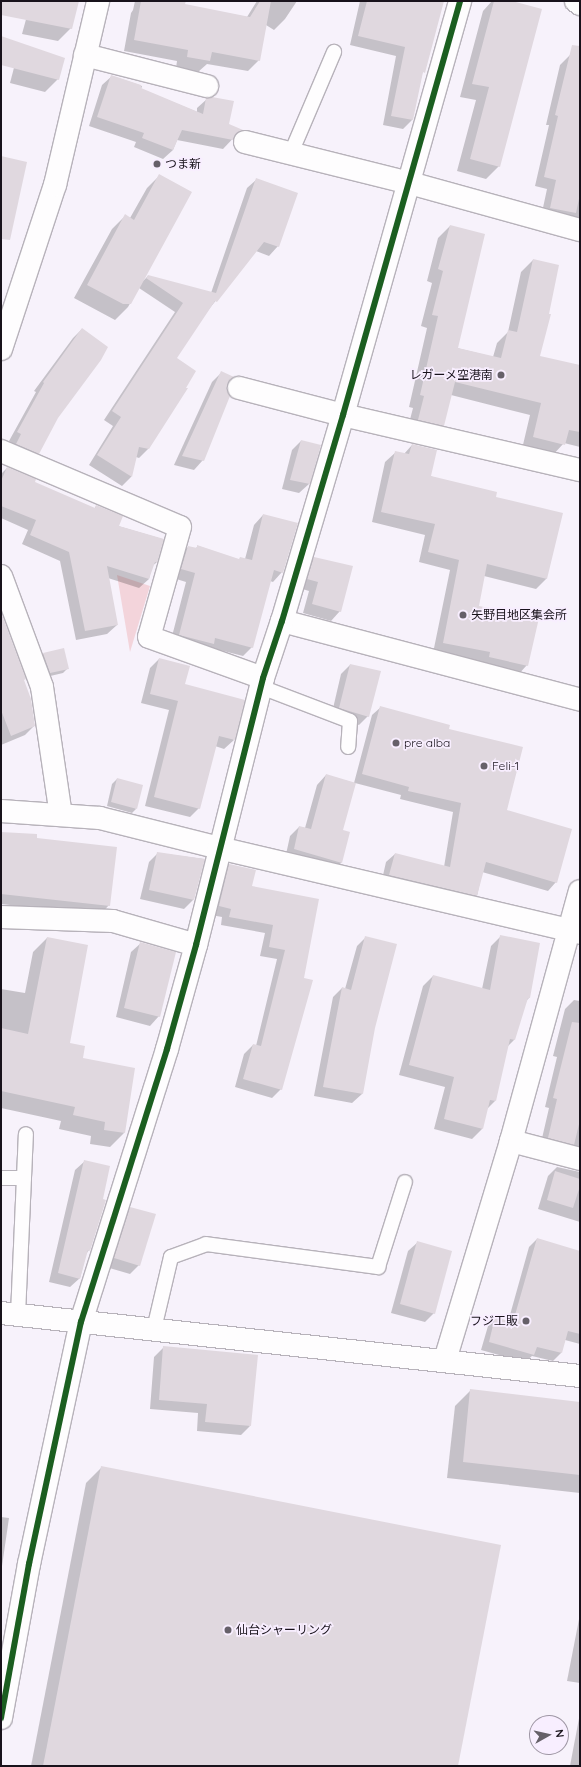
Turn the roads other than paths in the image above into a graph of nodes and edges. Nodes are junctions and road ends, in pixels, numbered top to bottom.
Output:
1 (98, 1) edge
2 (460, 1) edge
3 (576, 1) edge
4 (580, 4) edge
5 (334, 52) dead end
6 (85, 55) junction
7 (208, 86) dead end
8 (245, 142) dead end
9 (291, 154) junction
10 (410, 183) junction
11 (580, 230) edge
12 (1, 349) edge
13 (239, 388) dead end
14 (342, 415) junction
15 (1, 451) edge
16 (580, 470) edge
17 (1, 576) edge
18 (282, 621) junction
19 (262, 682) junction
20 (580, 700) edge
21 (348, 747) dead end
22 (1, 811) edge
23 (62, 815) junction
24 (219, 848) junction
25 (580, 891) edge
26 (1, 917) edge
27 (574, 931) edge
28 (196, 945) junction
29 (26, 1134) dead end
30 (511, 1141) junction
31 (580, 1159) edge
32 (1, 1178) edge
33 (24, 1178) junction
34 (405, 1182) dead end
35 (10, 1314) edge
36 (81, 1322) junction
37 (154, 1330) junction
38 (445, 1360) junction
39 (580, 1376) edge
40 (1, 1718) edge

1 - 6 street
2 - 10 street
3 - 4 street
5 - 9 lane
6 - 7 street
6 - 12 street
8 - 9 street
9 - 10 street
10 - 11 street
10 - 14 street
13 - 14 street
14 - 16 street
14 - 18 street
15 - 19 street
17 - 23 street
18 - 19 street
18 - 20 street
19 - 21 lane
19 - 24 street
22 - 23 street
23 - 24 street
24 - 27 street
24 - 28 street
25 - 27 street
26 - 28 street
27 - 30 street
28 - 36 street
29 - 33 lane
30 - 31 street
30 - 38 street
32 - 33 lane
33 - 35 lane
34 - 37 lane
35 - 36 street
36 - 37 street
36 - 40 street
37 - 38 street
38 - 39 street

